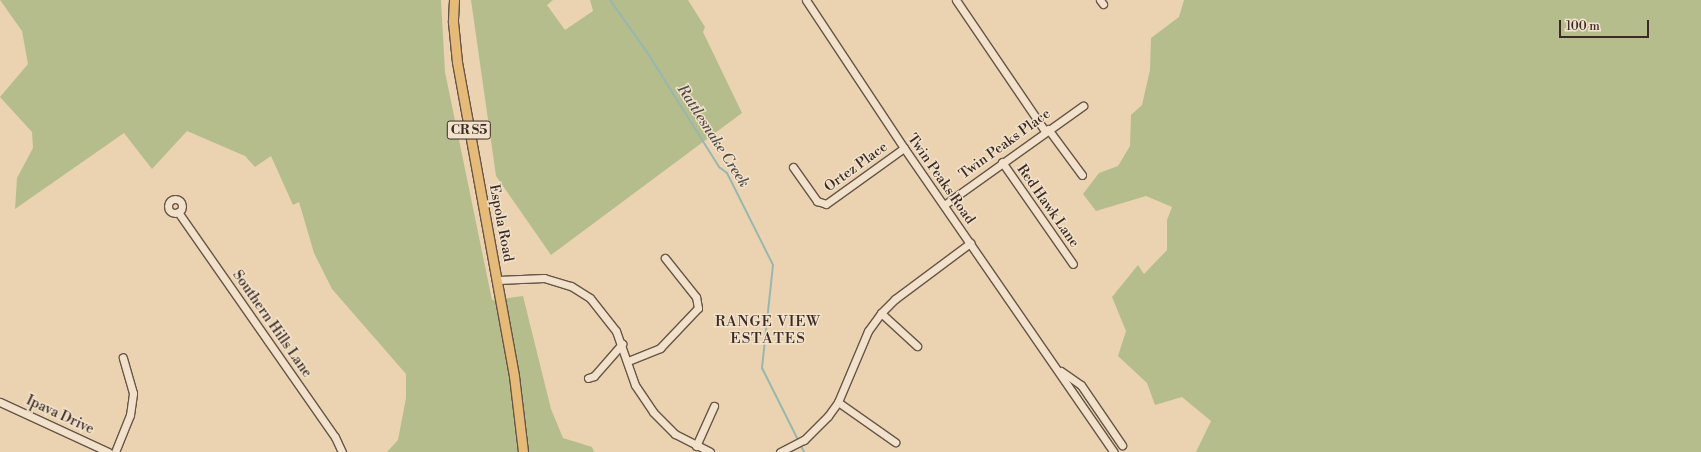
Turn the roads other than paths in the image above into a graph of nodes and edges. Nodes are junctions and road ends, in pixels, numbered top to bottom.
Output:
1 (454, 0) edge
2 (806, 0) edge
3 (956, 0) edge
4 (1083, 106) dead end
5 (1047, 130) junction
6 (904, 148) junction
7 (1002, 162) junction
8 (793, 167) dead end
9 (1082, 175) dead end
10 (944, 205) junction
11 (178, 212) dead end
12 (970, 243) junction
13 (665, 258) dead end
14 (1073, 264) dead end
15 (498, 280) junction
16 (881, 313) junction
17 (622, 344) junction
18 (917, 346) dead end
19 (123, 358) dead end
20 (628, 361) junction
21 (1059, 370) junction
22 (588, 378) dead end
23 (0, 402) edge
24 (838, 402) junction
25 (714, 406) dead end
26 (895, 442) dead end
27 (1122, 445) dead end
28 (696, 446) junction
29 (108, 452) edge
30 (115, 452) edge
31 (342, 452) edge
32 (523, 452) edge
33 (710, 452) edge
34 (780, 452) edge
35 (1114, 452) edge

1 - 15 main road, Espola Road / CR S5
2 - 6 street, Twin Peaks Road
3 - 5 street
4 - 5 street, Twin Peaks Place
5 - 7 street, Twin Peaks Place
5 - 9 street
6 - 8 street, Ortez Place
6 - 10 street, Twin Peaks Road
7 - 10 street, Twin Peaks Place
7 - 14 street, Red Hawk Lane
10 - 12 street, Twin Peaks Road
11 - 31 street, Southern Hills Lane
12 - 16 street
12 - 21 street, Twin Peaks Road
13 - 20 street
15 - 17 street
15 - 32 main road, Espola Road / CR S5
16 - 18 street
16 - 24 street
17 - 20 street
17 - 22 street
19 - 30 street
20 - 28 street
21 - 27 street, Twin Peaks Road
21 - 35 street, Twin Peaks Road
23 - 29 street, Ipava Drive
24 - 26 street
24 - 34 street
25 - 28 street
28 - 33 street

